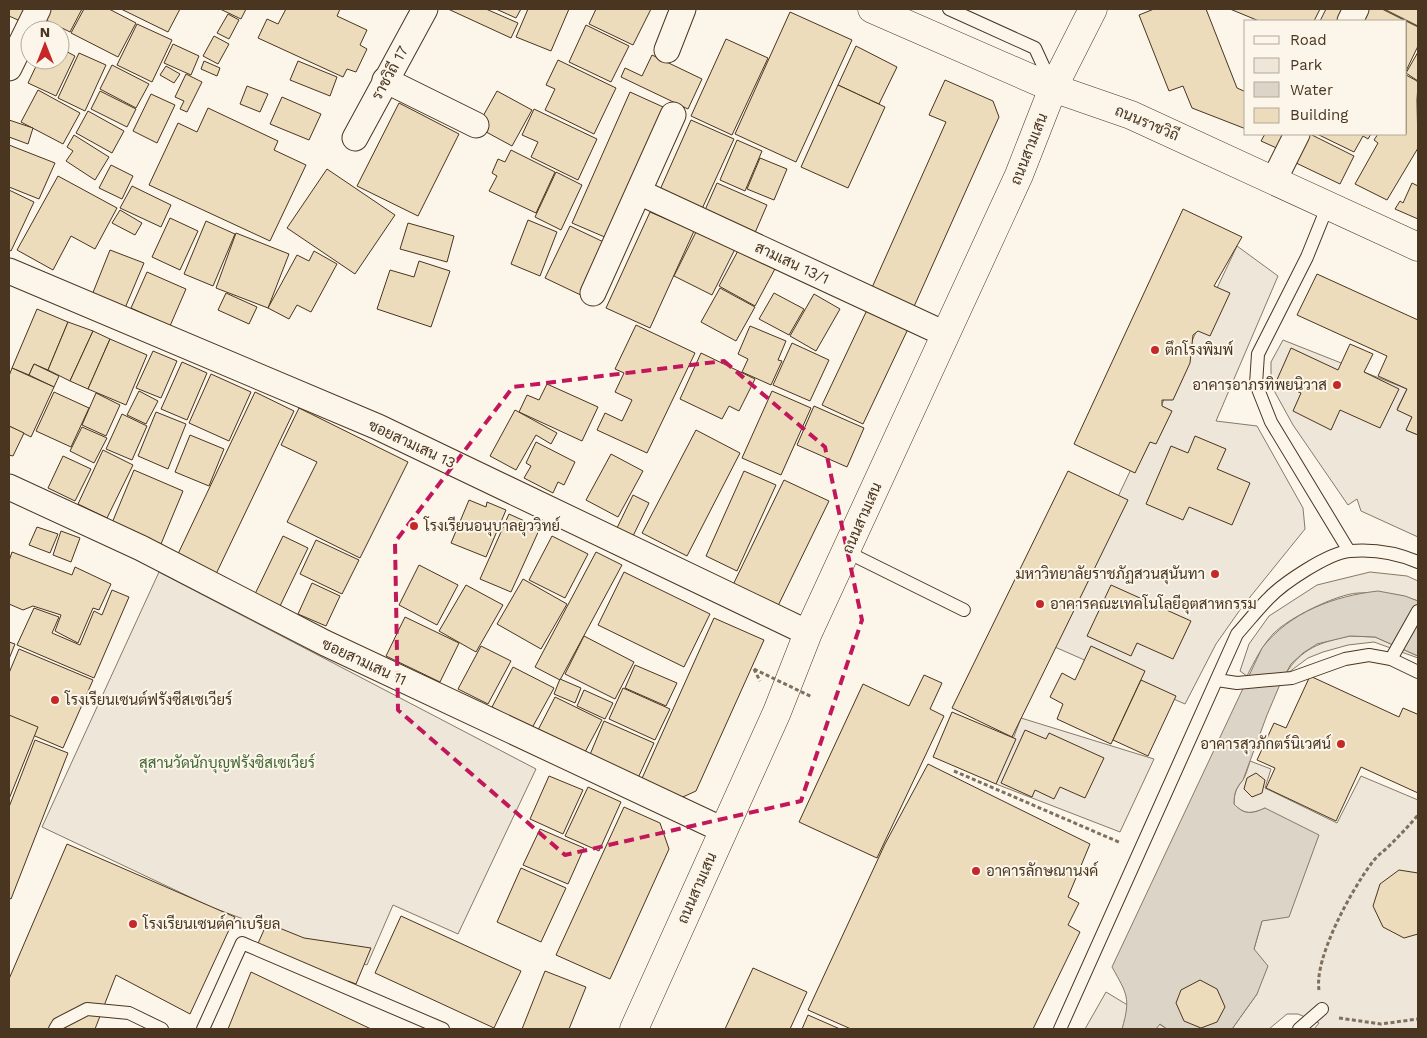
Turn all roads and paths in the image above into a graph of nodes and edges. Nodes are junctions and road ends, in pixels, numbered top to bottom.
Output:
1 (38, 9) edge
2 (425, 9) edge
3 (683, 9) edge
4 (872, 9) edge
5 (949, 9) edge
6 (1093, 9) edge
7 (667, 50) dead end
8 (9, 68) edge
9 (385, 80) junction
10 (1053, 88) junction
11 (673, 116) dead end
12 (476, 125) dead end
13 (1296, 135) edge
14 (355, 138) dead end
15 (1274, 180) junction
16 (639, 192) junction
17 (1328, 206) junction
18 (1418, 247) edge
19 (9, 272) edge
20 (593, 293) dead end
21 (945, 334) junction
22 (9, 487) edge
23 (1348, 551) junction
24 (847, 552) junction
25 (1418, 562) edge
26 (964, 610) dead end
27 (1418, 611) edge
28 (808, 633) junction
29 (1393, 655) junction
30 (754, 669) dead end
31 (1418, 672) edge
32 (1217, 680) junction
33 (812, 697) dead end
34 (954, 771) dead end
35 (1418, 815) edge
36 (723, 830) junction
37 (1140, 851) junction
38 (1322, 1008) junction
39 (1418, 1019) edge
40 (55, 1029) edge
41 (162, 1029) edge
42 (203, 1029) edge
43 (443, 1029) edge
44 (634, 1029) edge
45 (1060, 1029) edge
46 (1299, 1029) edge

1 - 8 street
2 - 9 street, ราชวิถี 17
3 - 7 street
4 - 10 main road, ถนนราชวิถี
5 - 10 lane
6 - 10 main road, ถนนสามเสน
9 - 12 street
9 - 14 street, ราชวิถี 17
10 - 15 main road, ถนนราชวิถี
10 - 21 main road, ถนนสามเสน
11 - 16 street
13 - 15 street
15 - 17 main road, ถนนราชวิถี
16 - 20 street
16 - 21 street, สามเสน 13/1
17 - 18 main road, ถนนราชวิถี
17 - 23 lane
19 - 28 street, ซอยสามเสน 13
21 - 24 main road, ถนนสามเสน
22 - 36 street, ซอยสามเสน 11
23 - 25 lane
23 - 32 lane
24 - 26 lane
24 - 28 main road, ถนนสามเสน
27 - 29 lane
28 - 36 main road, ถนนสามเสน
29 - 31 lane
29 - 32 lane
30 - 33 path, bridge
32 - 37 lane
34 - 37 path
35 - 38 path
36 - 44 main road, ถนนสามเสน
37 - 45 lane
38 - 39 path
38 - 46 lane
40 - 41 lane
42 - 43 lane

